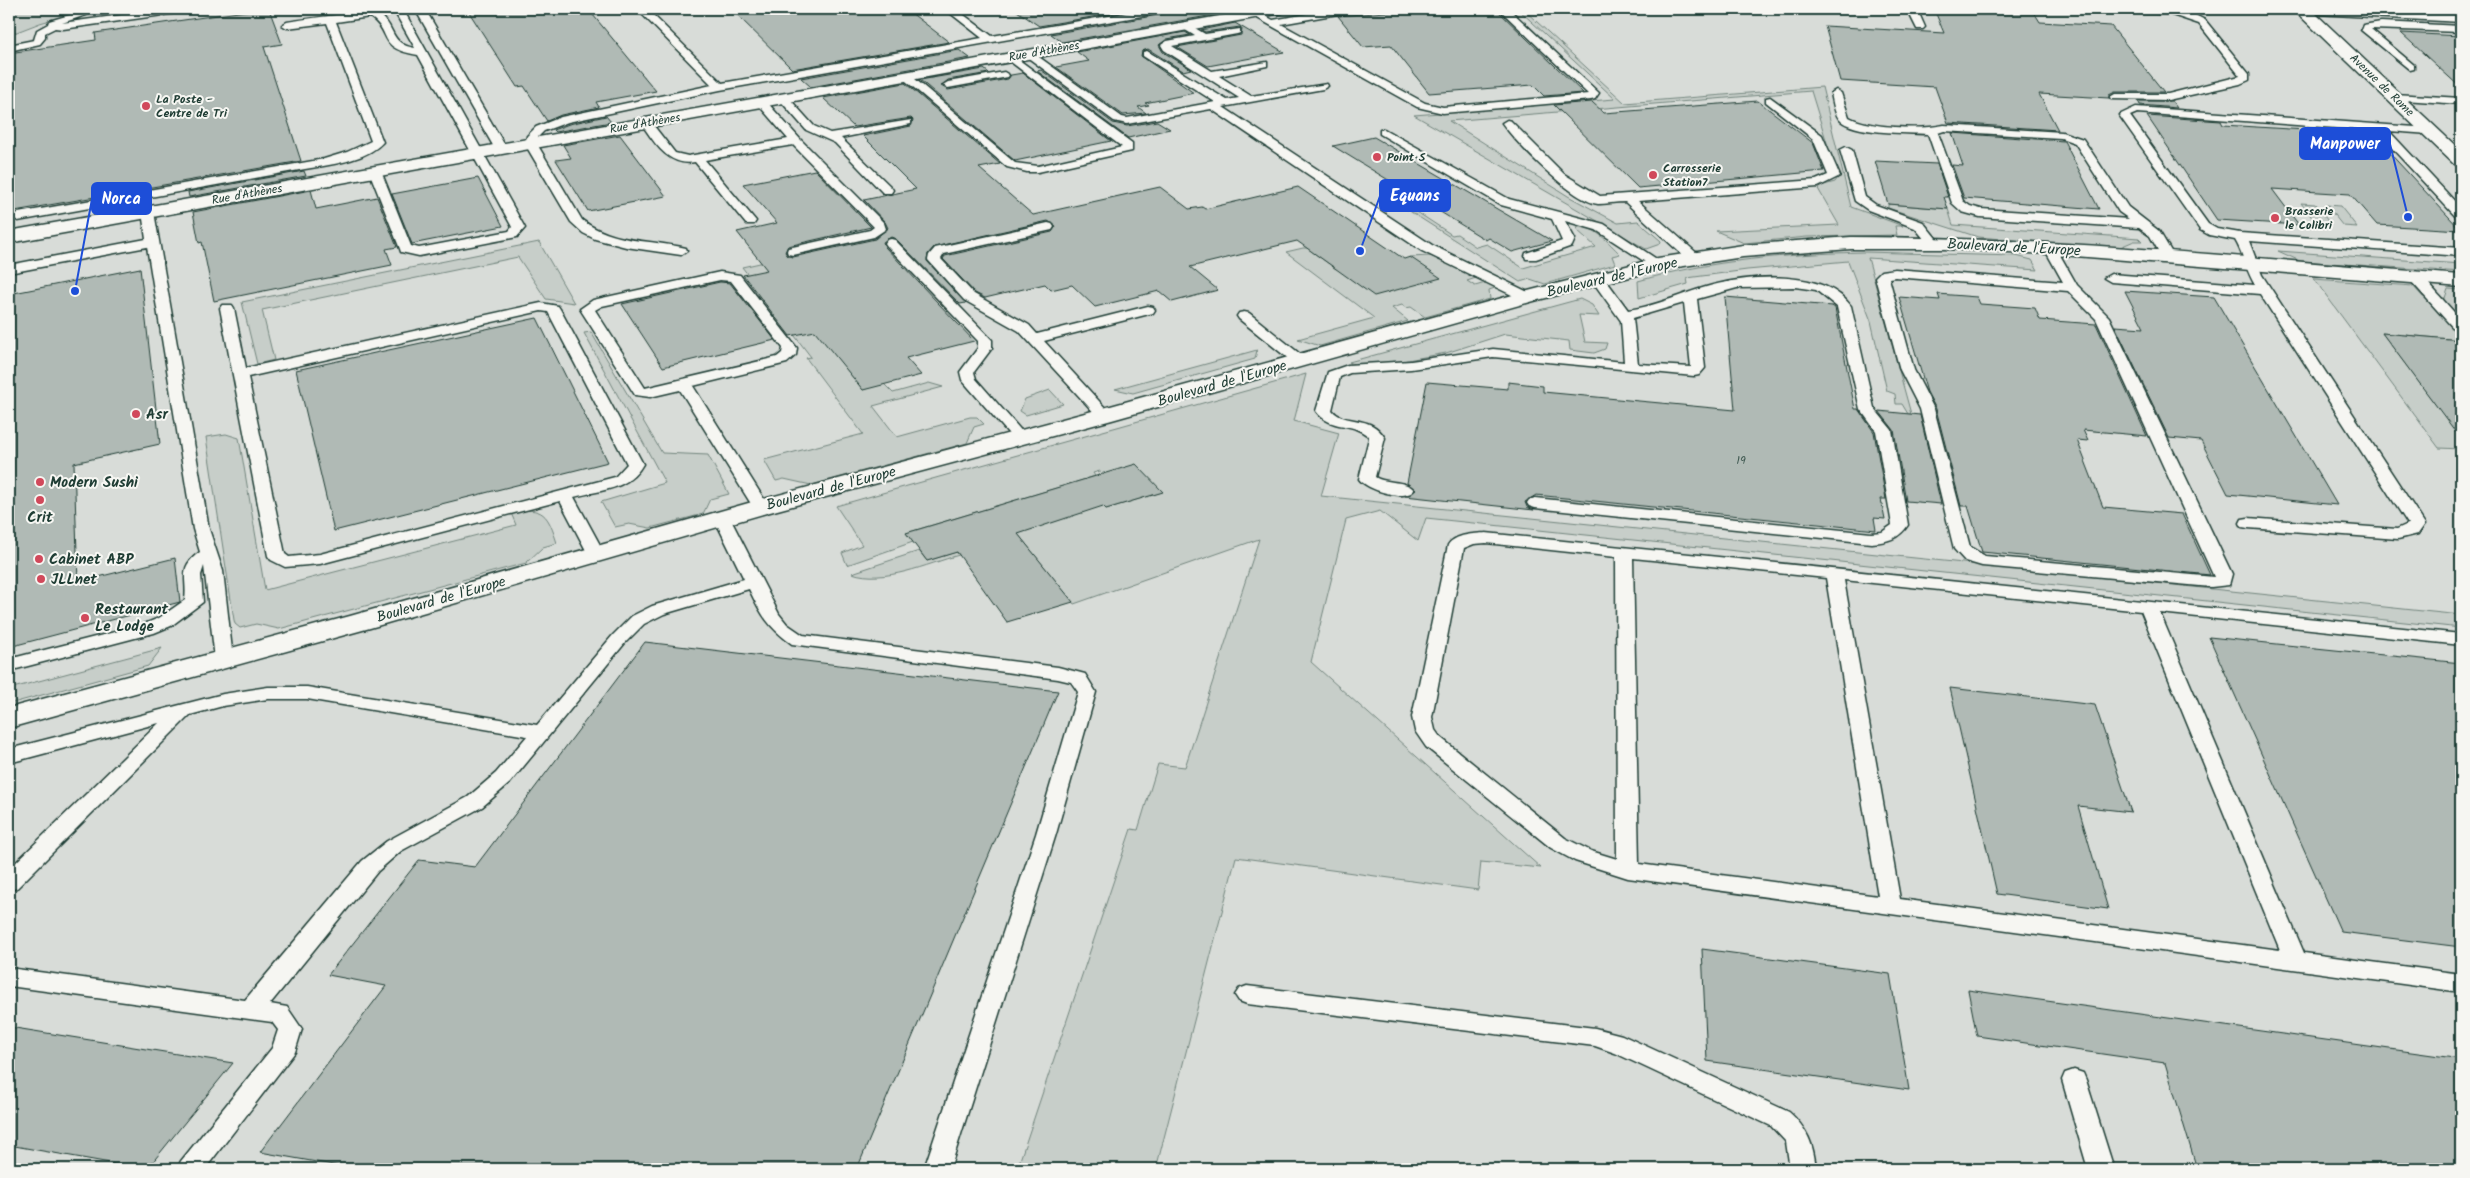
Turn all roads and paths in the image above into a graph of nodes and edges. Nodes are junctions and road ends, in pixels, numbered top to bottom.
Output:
1 (99, 9) edge
2 (184, 9) edge
3 (398, 9) edge
4 (420, 9) edge
5 (642, 9) edge
6 (950, 9) edge
7 (1164, 9) edge
8 (1349, 9) edge
9 (1504, 9) edge
10 (1912, 9) edge
11 (2109, 9) edge
12 (2130, 9) edge
13 (2301, 9) edge
14 (1277, 16) edge
15 (2444, 17) junction
16 (330, 18) junction
17 (2461, 18) edge
18 (287, 24) dead end
19 (52, 25) junction
20 (1185, 26) junction
21 (1920, 27) dead end
22 (2461, 29) edge
23 (1237, 31) dead end
24 (1204, 37) junction
25 (990, 39) junction
26 (9, 48) edge
27 (422, 52) junction
28 (1147, 54) dead end
29 (1019, 56) junction
30 (1263, 64) dead end
31 (958, 67) junction
32 (2410, 67) dead end
33 (1004, 74) dead end
34 (1209, 75) junction
35 (905, 76) junction
36 (975, 80) junction
37 (948, 85) dead end
38 (1323, 86) dead end
39 (720, 87) junction
40 (1836, 93) dead end
41 (2115, 97) dead end
42 (2394, 97) junction
43 (783, 98) junction
44 (1247, 98) junction
45 (1770, 100) dead end
46 (2461, 101) edge
47 (761, 102) junction
48 (1218, 104) junction
49 (907, 122) dead end
50 (646, 123) junction
51 (1508, 123) dead end
52 (2380, 128) junction
53 (1932, 131) junction
54 (2429, 131) junction
55 (1384, 132) dead end
56 (832, 136) junction
57 (796, 141) junction
58 (531, 144) junction
59 (502, 149) junction
60 (1846, 150) dead end
61 (476, 154) junction
62 (698, 159) junction
63 (2461, 161) edge
64 (375, 171) junction
65 (887, 190) dead end
66 (1629, 199) junction
67 (148, 212) junction
68 (2461, 215) edge
69 (1558, 216) junction
70 (12, 219) edge
71 (750, 221) dead end
72 (2142, 224) junction
73 (1048, 227) dead end
74 (9, 237) edge
75 (2240, 237) junction
76 (153, 242) junction
77 (891, 243) dead end
78 (1934, 243) junction
79 (2050, 248) junction
80 (680, 251) dead end
81 (792, 251) dead end
82 (2461, 252) edge
83 (1531, 256) dead end
84 (1694, 258) junction
85 (2169, 258) junction
86 (1658, 264) junction
87 (2253, 264) junction
88 (9, 269) edge
89 (2415, 277) junction
90 (2111, 278) dead end
91 (1598, 279) junction
92 (2461, 281) edge
93 (2072, 287) junction
94 (2265, 290) junction
95 (1690, 296) junction
96 (1527, 297) junction
97 (227, 308) dead end
98 (1148, 310) dead end
99 (1625, 315) junction
100 (1244, 316) dead end
101 (2460, 327) dead end
102 (1035, 338) junction
103 (1300, 361) junction
104 (1631, 367) junction
105 (240, 374) junction
106 (684, 384) junction
107 (1104, 415) junction
108 (1020, 438) junction
109 (1406, 490) dead end
110 (565, 495) junction
111 (1535, 503) dead end
112 (761, 507) junction
113 (722, 518) junction
114 (2248, 523) dead end
115 (1624, 552) junction
116 (209, 553) junction
117 (596, 554) junction
118 (1834, 574) junction
119 (754, 582) junction
120 (2148, 606) junction
121 (2461, 639) edge
122 (224, 659) junction
123 (9, 665) edge
124 (184, 710) junction
125 (9, 718) edge
126 (541, 732) junction
127 (9, 756) edge
128 (1628, 870) junction
129 (9, 882) edge
130 (1890, 905) junction
131 (2296, 960) junction
132 (9, 976) edge
133 (2461, 983) edge
134 (1247, 995) dead end
135 (251, 1010) junction
136 (2074, 1080) dead end
137 (190, 1169) edge
138 (937, 1169) edge
139 (1803, 1169) edge
140 (2101, 1169) edge

1 - 19 lane
2 - 19 lane
3 - 27 lane
4 - 59 lane
5 - 39 lane
6 - 25 lane
7 - 25 lane
8 - 14 lane
9 - 14 lane
10 - 21 lane
11 - 12 lane
12 - 41 lane
13 - 15 street
13 - 42 street, Avenue de Rome
14 - 20 street, Rue d'Athènes
15 - 17 street
15 - 22 lane
16 - 18 lane
16 - 27 lane
16 - 70 lane
19 - 26 lane
20 - 24 lane
20 - 29 street, Rue d'Athènes
22 - 32 lane
23 - 24 lane
24 - 34 lane
25 - 39 lane
27 - 61 lane
28 - 48 lane
29 - 31 street, Rue d'Athènes
29 - 35 lane
29 - 48 lane
30 - 34 lane
31 - 35 street, Rue d'Athènes
31 - 36 lane
33 - 36 lane
34 - 44 lane
35 - 43 street, Rue d'Athènes
36 - 37 lane
38 - 44 lane
39 - 58 lane
40 - 53 lane
42 - 46 lane
42 - 54 street, Avenue de Rome
43 - 47 street, Rue d'Athènes
43 - 56 lane
44 - 48 lane
45 - 66 lane
47 - 50 street, Rue d'Athènes
47 - 57 lane
48 - 96 lane
49 - 56 lane
50 - 58 street, Rue d'Athènes
50 - 62 lane
51 - 66 lane
52 - 54 lane
52 - 68 lane
52 - 75 lane
53 - 72 lane
53 - 72 lane
54 - 63 street, Avenue de Rome
55 - 69 lane
56 - 65 lane
57 - 62 lane
57 - 81 lane
58 - 59 street, Rue d'Athènes
58 - 80 lane
59 - 61 street, Rue d'Athènes
60 - 78 lane
61 - 64 street, Rue d'Athènes
61 - 64 lane
62 - 71 lane
64 - 67 street, Rue d'Athènes
66 - 84 lane
67 - 74 street, Rue d'Athènes
67 - 76 lane
69 - 83 lane
69 - 86 lane
72 - 85 lane
73 - 102 lane
75 - 82 lane
75 - 87 lane
76 - 88 lane
76 - 116 lane
77 - 108 lane
78 - 79 street, Boulevard de l'Europe
78 - 84 street, Boulevard de l'Europe
79 - 85 street, Boulevard de l'Europe
79 - 93 lane
84 - 86 street, Boulevard de l'Europe
85 - 87 street, Boulevard de l'Europe
86 - 91 street, Boulevard de l'Europe
87 - 89 street, Boulevard de l'Europe
87 - 94 lane
89 - 92 street, Boulevard de l'Europe
89 - 101 lane
90 - 94 lane
91 - 96 street, Boulevard de l'Europe
91 - 99 lane
93 - 93 lane
94 - 114 lane
95 - 99 lane
95 - 104 lane
95 - 111 lane
96 - 103 street, Boulevard de l'Europe
97 - 105 lane
98 - 102 lane
99 - 104 lane
100 - 103 lane
102 - 107 lane
103 - 107 street, Boulevard de l'Europe
104 - 109 lane
105 - 110 lane
105 - 110 lane
106 - 106 lane
106 - 112 lane
107 - 108 street, Boulevard de l'Europe
108 - 112 street, Boulevard de l'Europe
110 - 117 lane
112 - 113 street, Boulevard de l'Europe
113 - 117 street, Boulevard de l'Europe
113 - 119 lane
115 - 118 lane
115 - 128 lane
115 - 128 lane
116 - 122 lane
116 - 123 lane
117 - 122 street, Boulevard de l'Europe
118 - 120 lane
118 - 130 lane
119 - 126 lane
119 - 138 lane
120 - 121 lane
120 - 131 lane
122 - 125 street, Boulevard de l'Europe
124 - 126 lane
124 - 127 lane
124 - 129 lane
126 - 135 lane
128 - 130 lane
130 - 131 lane
131 - 133 lane
132 - 135 lane
134 - 139 lane
135 - 137 lane
136 - 140 lane

